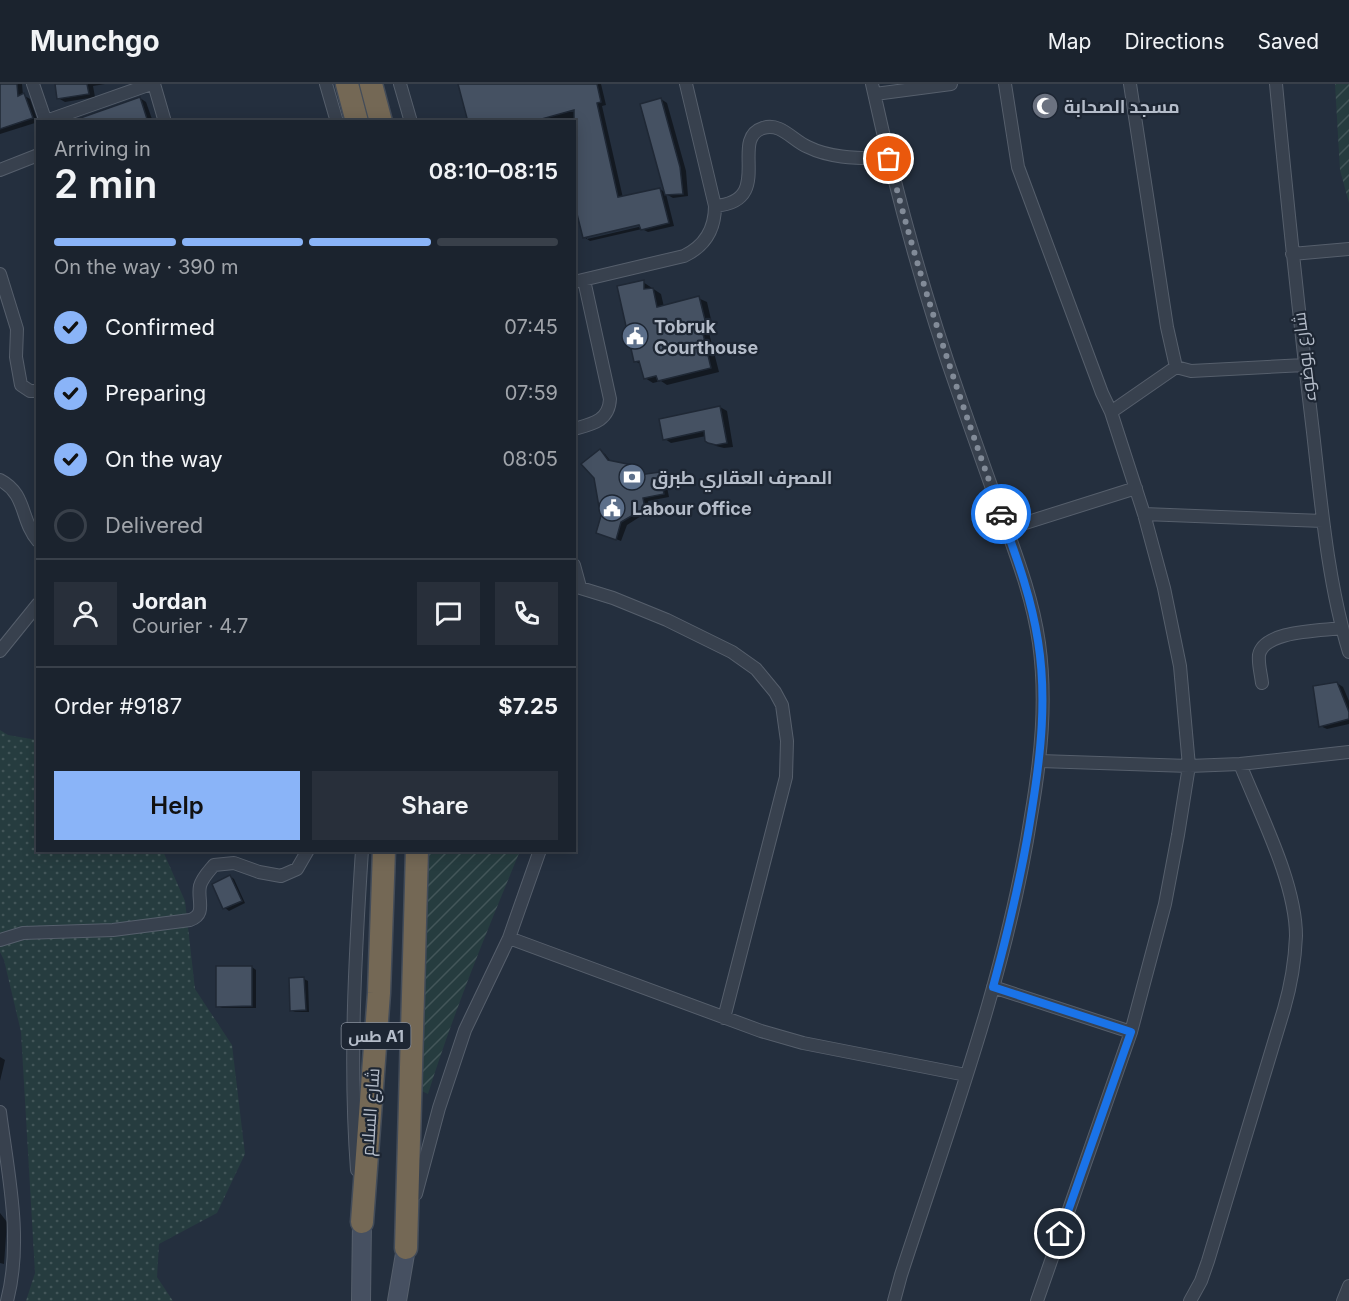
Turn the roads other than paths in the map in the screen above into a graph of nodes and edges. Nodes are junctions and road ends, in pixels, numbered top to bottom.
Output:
1 (33, 84) edge
2 (153, 84) edge
3 (326, 84) edge
4 (347, 84) edge
5 (371, 84) edge
6 (399, 84) edge
7 (686, 84) edge
8 (951, 84) edge
9 (1005, 84) edge
10 (1130, 84) edge
11 (1276, 84) edge
12 (874, 89) edge
13 (46, 120) edge
14 (49, 120) edge
15 (164, 120) edge
16 (336, 120) edge
17 (356, 120) edge
18 (380, 120) edge
19 (410, 120) edge
20 (36, 156) edge
21 (889, 159) junction
22 (0, 170) edge
23 (715, 206) junction
24 (1349, 249) edge
25 (1292, 254) junction
26 (0, 274) edge
27 (579, 281) edge
28 (1305, 365) junction
29 (1176, 367) junction
30 (36, 392) edge
31 (1111, 412) junction
32 (576, 428) edge
33 (0, 480) edge
34 (1136, 488) junction
35 (1144, 514) junction
36 (1323, 521) junction
37 (1006, 529) junction
38 (36, 539) edge
39 (577, 587) edge
40 (36, 606) edge
41 (1342, 628) junction
42 (0, 651) edge
43 (1349, 652) edge
44 (1262, 683) dead end
45 (1349, 752) edge
46 (1040, 761) junction
47 (1240, 764) junction
48 (1189, 766) junction
49 (307, 852) edge
50 (362, 852) edge
51 (384, 852) edge
52 (417, 852) edge
53 (539, 852) edge
54 (509, 938) junction
55 (0, 940) edge
56 (993, 987) junction
57 (724, 1018) junction
58 (1131, 1032) junction
59 (966, 1075) junction
60 (0, 1112) edge
61 (362, 1222) junction
62 (406, 1248) junction
63 (6, 1283) edge
64 (1349, 1286) edge
65 (7, 1301) edge
66 (361, 1301) edge
67 (397, 1301) edge
68 (894, 1301) edge
69 (1037, 1301) edge
70 (1190, 1301) edge
71 (1342, 1301) edge

1 - 13 street
2 - 14 street
2 - 15 street
3 - 16 street
4 - 17 highway
5 - 18 highway
6 - 19 street
7 - 23 street
8 - 12 street
9 - 31 street
10 - 29 street
11 - 25 street, شارع بوضوء
12 - 21 street
20 - 22 street
21 - 23 street
21 - 37 street
23 - 27 street
24 - 25 street
25 - 28 street, شارع بوضوء
26 - 30 street
27 - 32 street
28 - 29 street
28 - 36 street, شارع بوضوء
29 - 31 street
31 - 34 street
33 - 38 street
34 - 35 street
34 - 37 street
35 - 36 street
35 - 48 street
36 - 41 street, شارع بوضوء
37 - 46 street
39 - 57 street
40 - 42 street
41 - 43 street, شارع بوضوء
41 - 44 street
45 - 47 street
46 - 48 street
46 - 56 street
47 - 48 street
47 - 70 street
48 - 58 street
49 - 55 street
50 - 61 street
51 - 61 highway, شارع السلام / طس A1
52 - 62 highway, شارع السلام
53 - 54 street
54 - 57 street
54 - 62 street
56 - 58 street
56 - 59 street
57 - 59 street
58 - 69 street
59 - 68 street
60 - 63 street
61 - 66 main road, شارع السلام
62 - 67 main road
63 - 65 street
64 - 71 street

